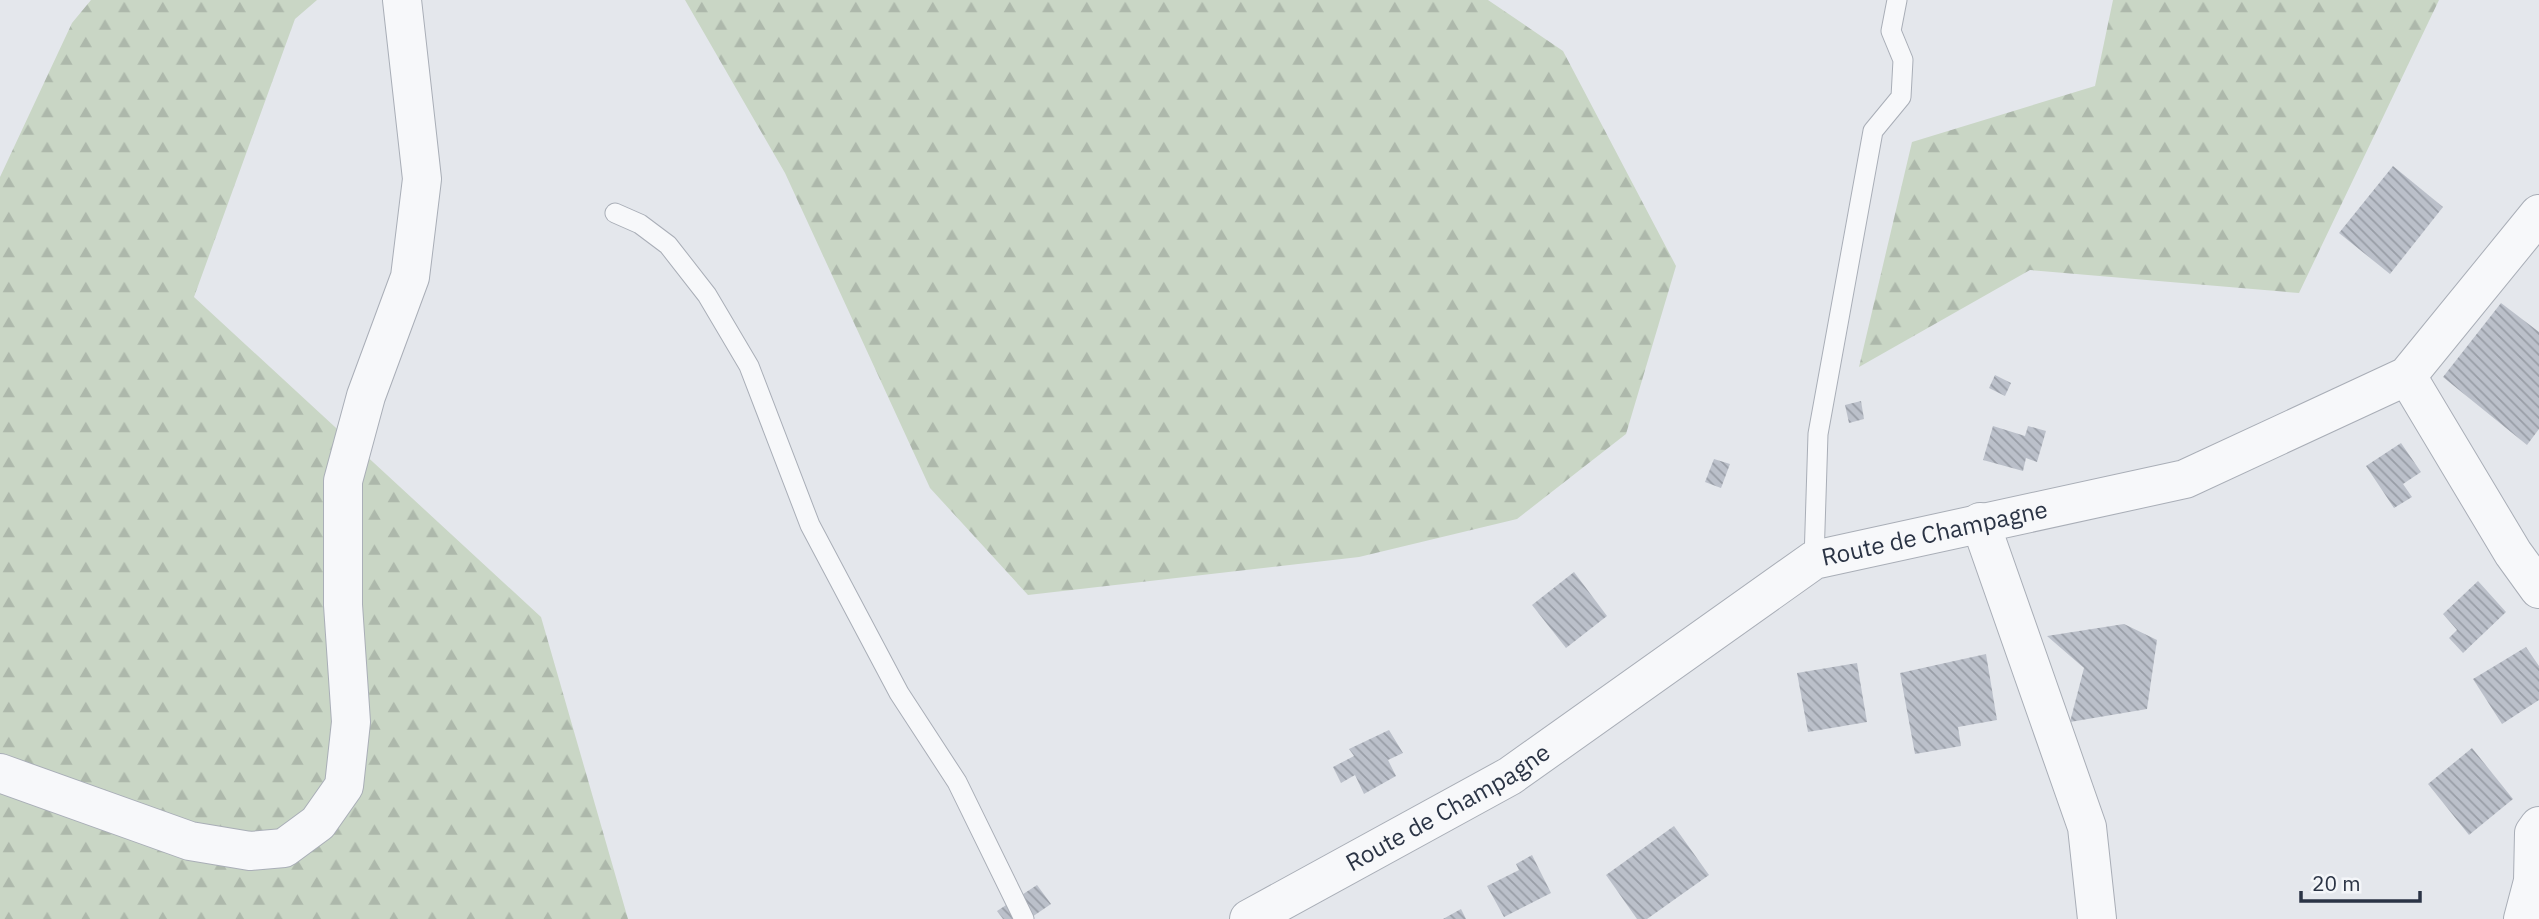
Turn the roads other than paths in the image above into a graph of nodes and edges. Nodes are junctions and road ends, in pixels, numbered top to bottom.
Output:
1 (402, 0) edge
2 (1896, 0) edge
3 (615, 213) dead end
4 (2539, 214) edge
5 (2407, 376) junction
6 (1980, 522) junction
7 (1815, 560) junction
8 (2539, 589) edge
9 (0, 773) edge
10 (2539, 826) edge
11 (1024, 919) edge
12 (1249, 919) edge
13 (2097, 919) edge
14 (2523, 919) edge

1 - 9 street
2 - 7 lane
3 - 11 lane
4 - 5 street, Route de Champagne
5 - 6 street, Route de Champagne
5 - 8 street
6 - 7 street, Route de Champagne
6 - 13 street
7 - 12 street, Route de Champagne
10 - 14 street

